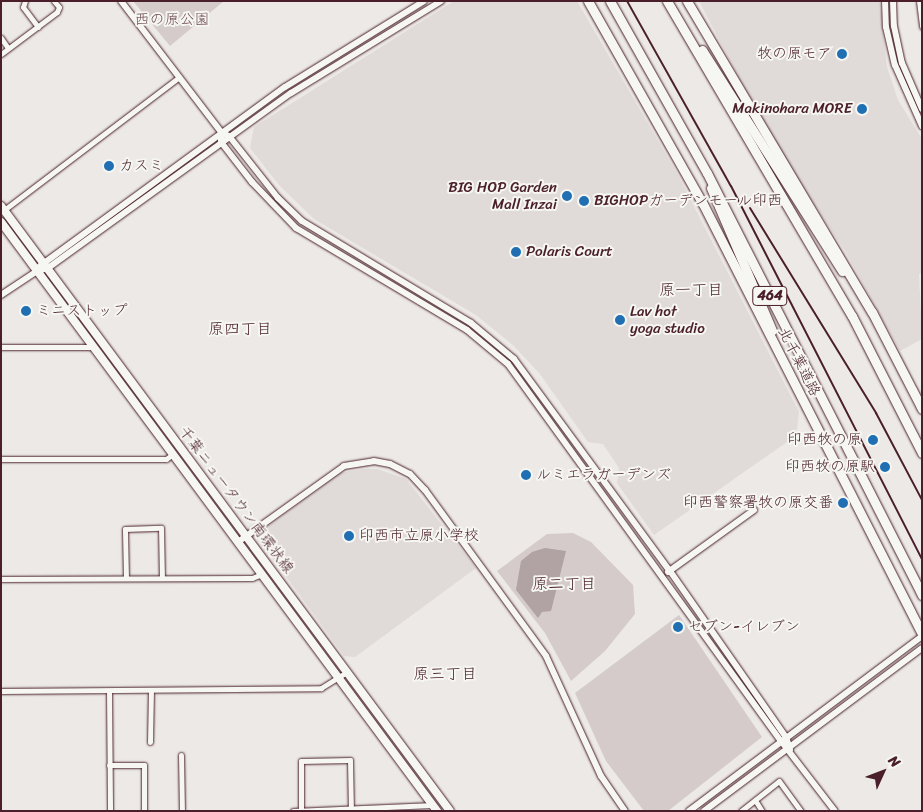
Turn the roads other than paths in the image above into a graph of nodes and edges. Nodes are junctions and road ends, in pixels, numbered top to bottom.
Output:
1 (25, 1) edge
2 (54, 1) edge
3 (121, 1) edge
4 (424, 1) edge
5 (441, 1) edge
6 (588, 1) edge
7 (610, 1) edge
8 (667, 1) edge
9 (687, 1) edge
10 (885, 1) edge
11 (893, 1) edge
12 (919, 1) edge
13 (431, 4) edge
14 (679, 22) junction
15 (38, 26) junction
16 (922, 27) edge
17 (1, 38) edge
18 (8, 48) junction
19 (1, 54) edge
20 (179, 76) junction
21 (922, 110) edge
22 (922, 126) edge
23 (221, 132) junction
24 (229, 136) junction
25 (221, 142) junction
26 (707, 173) junction
27 (2, 208) edge
28 (2, 223) edge
29 (42, 261) junction
30 (48, 268) junction
31 (37, 271) junction
32 (1, 295) edge
33 (872, 312) junction
34 (92, 345) junction
35 (1, 347) edge
36 (778, 352) junction
37 (922, 409) edge
38 (173, 454) junction
39 (922, 454) edge
40 (1, 459) edge
41 (754, 510) dead end
42 (246, 536) junction
43 (238, 542) junction
44 (670, 571) junction
45 (262, 574) junction
46 (662, 576) junction
47 (126, 578) junction
48 (162, 578) junction
49 (1, 579) edge
50 (922, 596) edge
51 (922, 635) edge
52 (922, 648) edge
53 (347, 672) junction
54 (340, 678) junction
55 (1, 691) edge
56 (109, 691) junction
57 (151, 691) junction
58 (784, 739) junction
59 (150, 742) dead end
60 (790, 749) junction
61 (181, 755) dead end
62 (110, 765) junction
63 (755, 800) junction
64 (435, 808) edge
65 (351, 810) edge
66 (110, 811) edge
67 (144, 811) edge
68 (182, 811) edge
69 (293, 811) edge
70 (303, 811) edge
71 (450, 811) edge
72 (625, 811) edge
73 (688, 811) edge
74 (704, 811) edge
75 (741, 811) edge
76 (762, 811) edge
77 (801, 811) edge
78 (835, 811) edge

1 - 15 street
2 - 15 street
3 - 20 street
4 - 23 street
5 - 13 street
6 - 36 highway, 北千葉道路 / 464
7 - 26 highway, 北千葉道路 / 464
8 - 14 highway
9 - 33 highway
10 - 22 street
11 - 21 street
12 - 16 street
13 - 24 street
14 - 33 highway
14 - 39 highway
15 - 18 street
17 - 18 street
18 - 19 street
20 - 23 street
20 - 27 street
23 - 24 street
23 - 25 street
23 - 29 street
24 - 25 street
24 - 44 street
25 - 30 street
25 - 46 street
26 - 36 highway
26 - 50 highway, 北千葉道路 / 464
27 - 29 main road, 千葉ニュータウン南環状線
28 - 31 main road, 千葉ニュータウン南環状線
29 - 30 main road, 千葉ニュータウン南環状線
29 - 31 street
30 - 31 street
30 - 42 main road, 千葉ニュータウン南環状線
31 - 32 street
31 - 34 main road, 千葉ニュータウン南環状線
33 - 37 highway
34 - 35 street
34 - 38 main road, 千葉ニュータウン南環状線
36 - 51 highway, 北千葉道路 / 464
38 - 40 street
38 - 43 main road, 千葉ニュータウン南環状線
41 - 44 street
42 - 43 street
42 - 53 main road, 千葉ニュータウン南環状線
42 - 72 street
43 - 45 main road, 千葉ニュータウン南環状線
44 - 46 street
44 - 58 street
45 - 48 street
45 - 54 main road, 千葉ニュータウン南環状線
46 - 58 street
47 - 48 street
47 - 48 street
47 - 49 street
51 - 58 street
52 - 60 street
53 - 54 street
53 - 71 main road, 千葉ニュータウン南環状線
54 - 57 street
54 - 64 main road, 千葉ニュータウン南環状線
55 - 56 street
56 - 57 street
56 - 62 street
57 - 59 street
58 - 60 street
58 - 73 street
60 - 74 street
60 - 78 street
61 - 68 street
62 - 66 street
62 - 67 street
63 - 75 street
63 - 76 street
63 - 77 street
64 - 65 street
65 - 70 street
65 - 70 street
69 - 70 street

